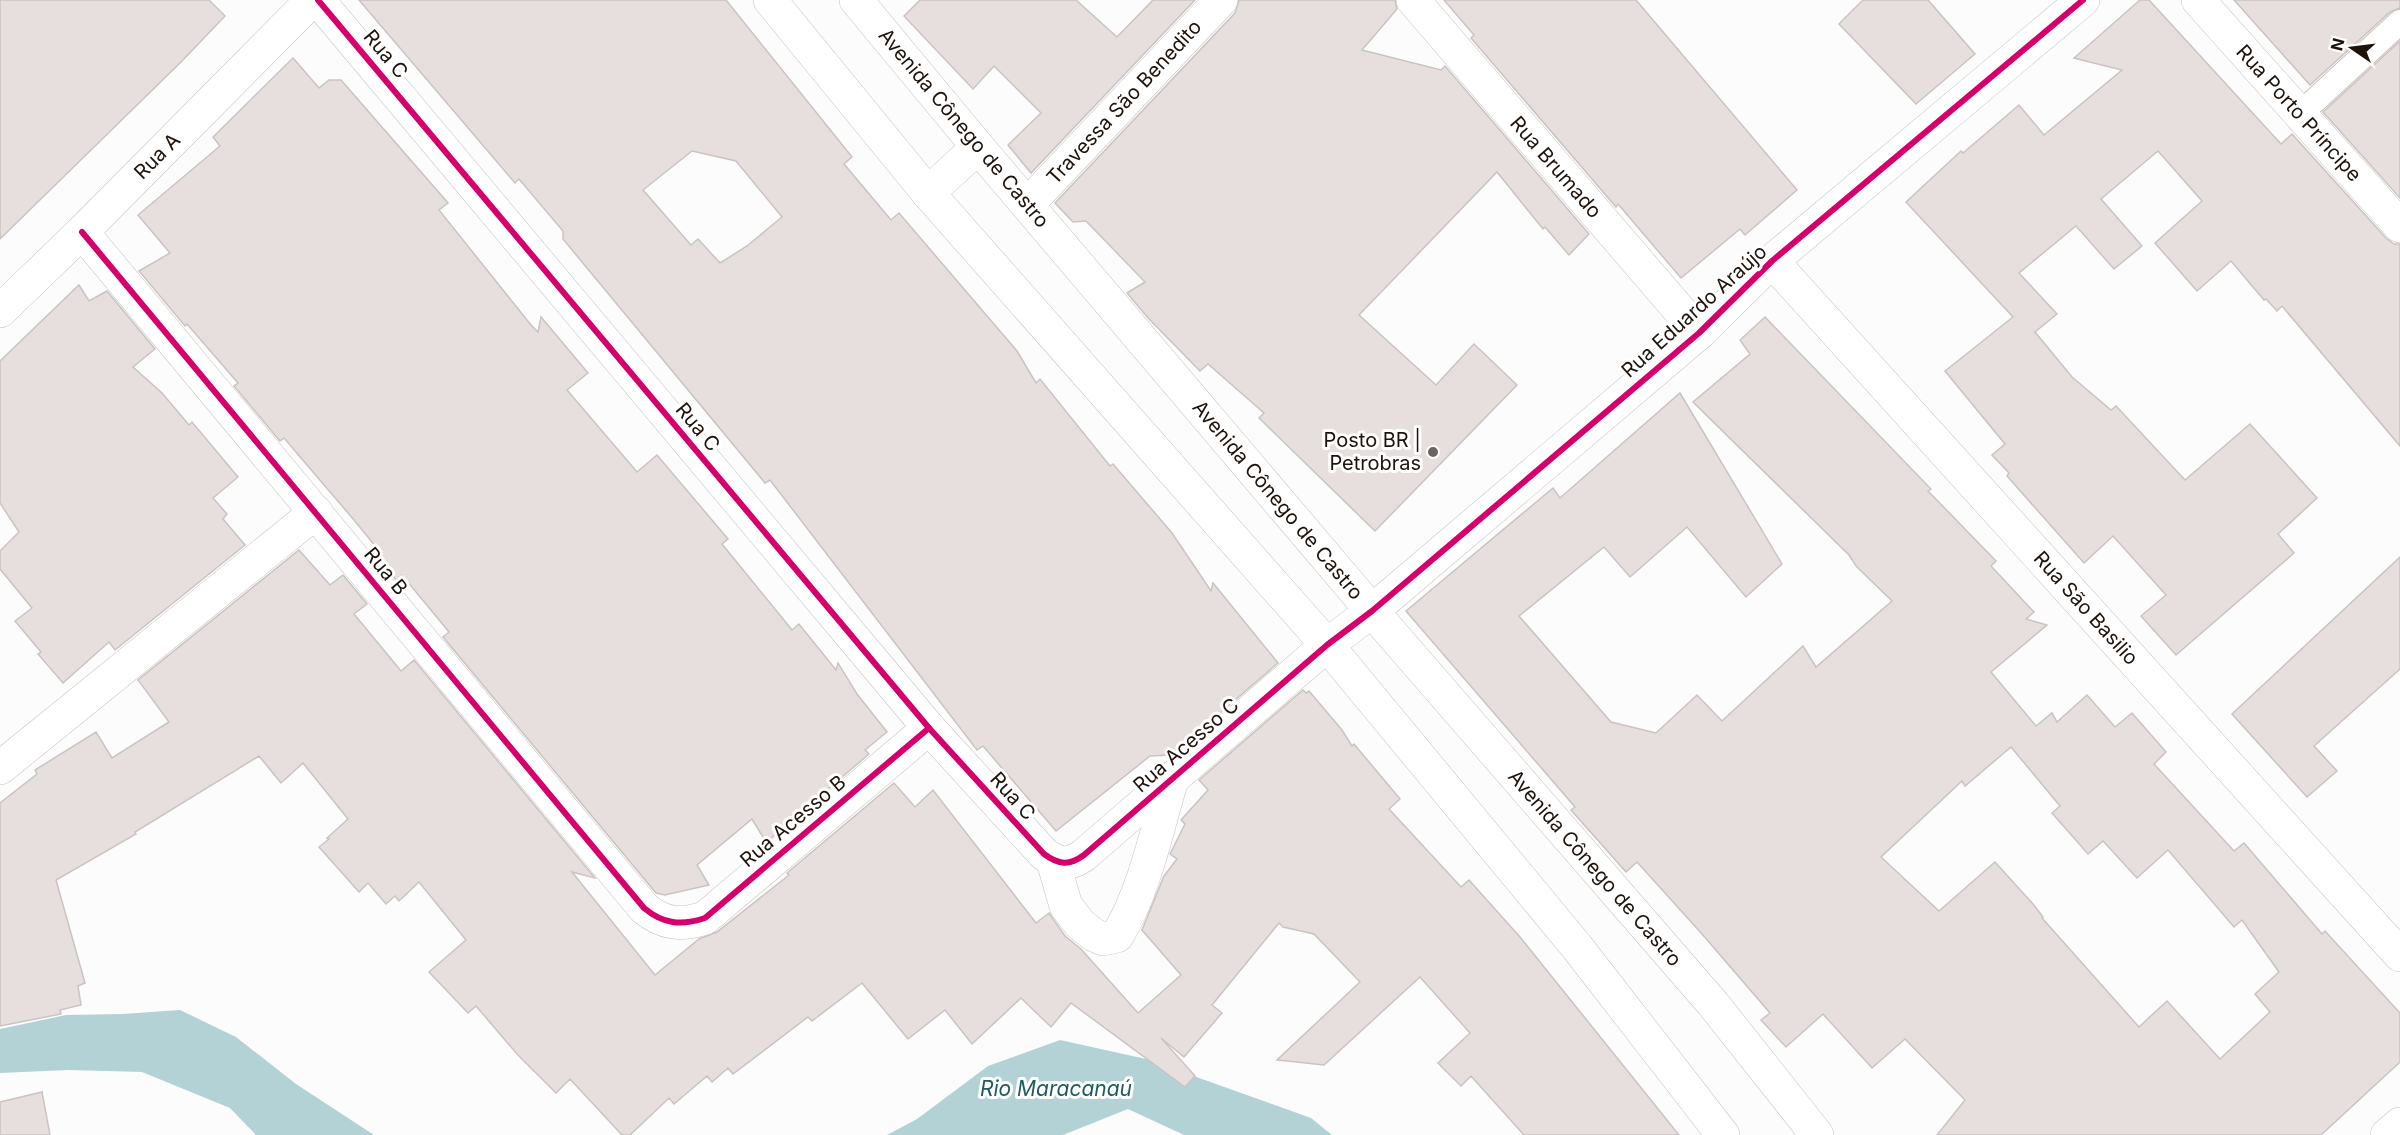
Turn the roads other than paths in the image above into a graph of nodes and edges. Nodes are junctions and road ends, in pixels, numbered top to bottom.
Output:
1 (312, 0) edge
2 (318, 0) edge
3 (770, 0) edge
4 (856, 0) edge
5 (1221, 0) edge
6 (1413, 0) edge
7 (2083, 0) edge
8 (2198, 0) edge
9 (2400, 22) edge
10 (2300, 114) junction
11 (978, 147) junction
12 (928, 194) junction
13 (1028, 204) junction
14 (2400, 226) edge
15 (82, 231) junction
16 (1772, 261) junction
17 (0, 311) edge
18 (1699, 333) junction
19 (316, 512) junction
20 (1372, 611) junction
21 (1327, 645) junction
22 (929, 728) junction
23 (0, 768) edge
24 (1172, 779) junction
25 (1058, 862) junction
26 (671, 924) joint
27 (2400, 955) edge
28 (2400, 1124) edge
29 (1723, 1135) edge
30 (1817, 1135) edge
31 (2387, 1135) edge

1 - 15 street, Rua A
2 - 22 street, Rua C
3 - 12 street
4 - 11 street, Avenida Cônego de Castro
5 - 13 street, Travessa São Benedito
6 - 18 street, Rua Brumado
7 - 16 street, Rua Eduardo Araújo
8 - 10 street, Rua Porto Príncipe
9 - 10 lane
10 - 14 street, Rua Porto Príncipe
11 - 12 street
11 - 13 street, Avenida Cônego de Castro
12 - 21 street
13 - 20 street, Avenida Cônego de Castro
15 - 17 street, Rua A
15 - 19 street, Rua B
16 - 18 street, Rua Eduardo Araújo
16 - 27 street, Rua São Basilio
18 - 20 street, Rua Eduardo Araújo
19 - 23 street
19 - 26 street, Rua B
20 - 21 street, Rua Eduardo Araújo
20 - 30 street, Avenida Cônego de Castro
21 - 24 street, Rua Acesso C
21 - 29 street
22 - 25 street, Rua C
22 - 26 street, Rua Acesso B
24 - 25 street, Rua Acesso C
24 - 25 street
28 - 31 street

